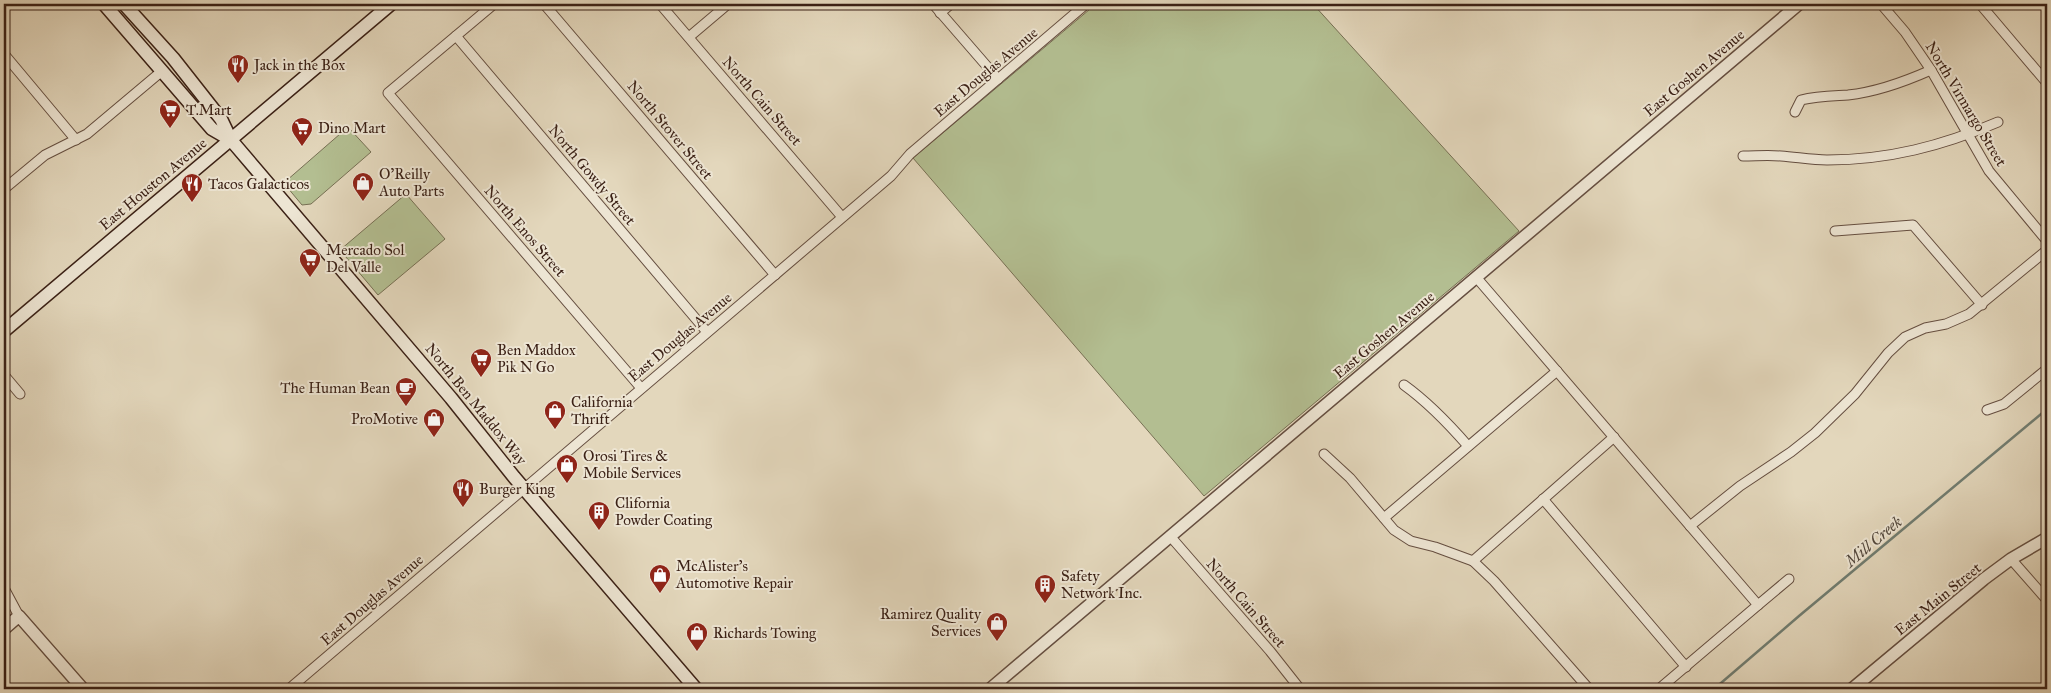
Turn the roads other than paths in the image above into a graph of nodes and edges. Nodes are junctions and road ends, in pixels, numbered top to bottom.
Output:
1 (104, 4) edge
2 (124, 4) edge
3 (392, 4) edge
4 (494, 4) edge
5 (544, 4) edge
6 (660, 4) edge
7 (728, 4) edge
8 (933, 4) edge
9 (951, 4) edge
10 (1086, 4) edge
11 (1799, 4) edge
12 (1881, 4) edge
13 (1980, 4) edge
14 (940, 13) junction
15 (456, 36) junction
16 (689, 37) junction
17 (4, 54) edge
18 (1931, 70) junction
19 (162, 71) junction
20 (998, 79) junction
21 (2047, 82) edge
22 (1796, 112) dead end
23 (1998, 122) dead end
24 (1967, 135) junction
25 (76, 140) junction
26 (231, 140) junction
27 (1743, 156) dead end
28 (4, 188) edge
29 (842, 217) junction
30 (1835, 231) dead end
31 (2047, 241) edge
32 (2047, 250) edge
33 (775, 275) junction
34 (1476, 277) junction
35 (1982, 304) junction
36 (4, 331) edge
37 (708, 332) junction
38 (2047, 368) edge
39 (1557, 371) junction
40 (4, 375) edge
41 (1404, 385) dead end
42 (641, 388) junction
43 (20, 394) dead end
44 (1987, 410) dead end
45 (1614, 438) junction
46 (1468, 446) junction
47 (1324, 454) dead end
48 (524, 488) junction
49 (1542, 499) junction
50 (1384, 518) junction
51 (1690, 526) junction
52 (1170, 536) junction
53 (2047, 538) edge
54 (2012, 559) junction
55 (1473, 561) junction
56 (1789, 579) dead end
57 (4, 588) edge
58 (2047, 600) edge
59 (1758, 605) junction
60 (19, 616) junction
61 (4, 629) edge
62 (1686, 667) junction
63 (83, 689) edge
64 (289, 689) edge
65 (696, 689) edge
66 (990, 689) edge
67 (1300, 689) edge
68 (1589, 689) edge
69 (1659, 689) edge
70 (1852, 689) edge

1 - 19 main road, North Ben Maddox Way
2 - 26 main road, North Ben Maddox Way
3 - 26 main road, East Houston Avenue
4 - 15 street
5 - 33 street, North Stover Street
6 - 16 street, North Cain Street
7 - 16 street
8 - 14 street
9 - 14 street
10 - 20 street, East Douglas Avenue
11 - 34 street, East Goshen Avenue
12 - 18 street, North Virmargo Street
13 - 21 street
14 - 20 street
15 - 37 street, North Gowdy Street
15 - 42 street, North Enos Street
16 - 29 street, North Cain Street
17 - 25 street
18 - 22 street
18 - 24 street, North Virmargo Street
19 - 25 street
19 - 26 main road, North Ben Maddox Way
20 - 29 street, East Douglas Avenue
23 - 24 street
24 - 27 street
24 - 31 street, North Virmargo Street
25 - 28 street
26 - 36 main road, East Houston Avenue
26 - 48 main road, North Ben Maddox Way
29 - 33 street, East Douglas Avenue
30 - 35 street
32 - 35 street
33 - 37 street, East Douglas Avenue
34 - 39 street
34 - 52 street, East Goshen Avenue
35 - 51 street
37 - 42 street, East Douglas Avenue
38 - 44 street
39 - 45 street
39 - 46 street
40 - 43 street
41 - 46 street
42 - 48 street, East Douglas Avenue
45 - 49 street
45 - 51 street
46 - 50 street
47 - 50 street
48 - 64 street, East Douglas Avenue
48 - 65 main road, North Ben Maddox Way
49 - 55 street
49 - 62 street
50 - 55 street
51 - 59 street
52 - 66 street, East Goshen Avenue
52 - 67 street, North Cain Street
53 - 54 street, East Main Street
54 - 58 street
54 - 70 street, East Main Street
55 - 68 street
56 - 59 street
57 - 60 street
59 - 62 street
60 - 61 street
60 - 63 street
62 - 69 street

